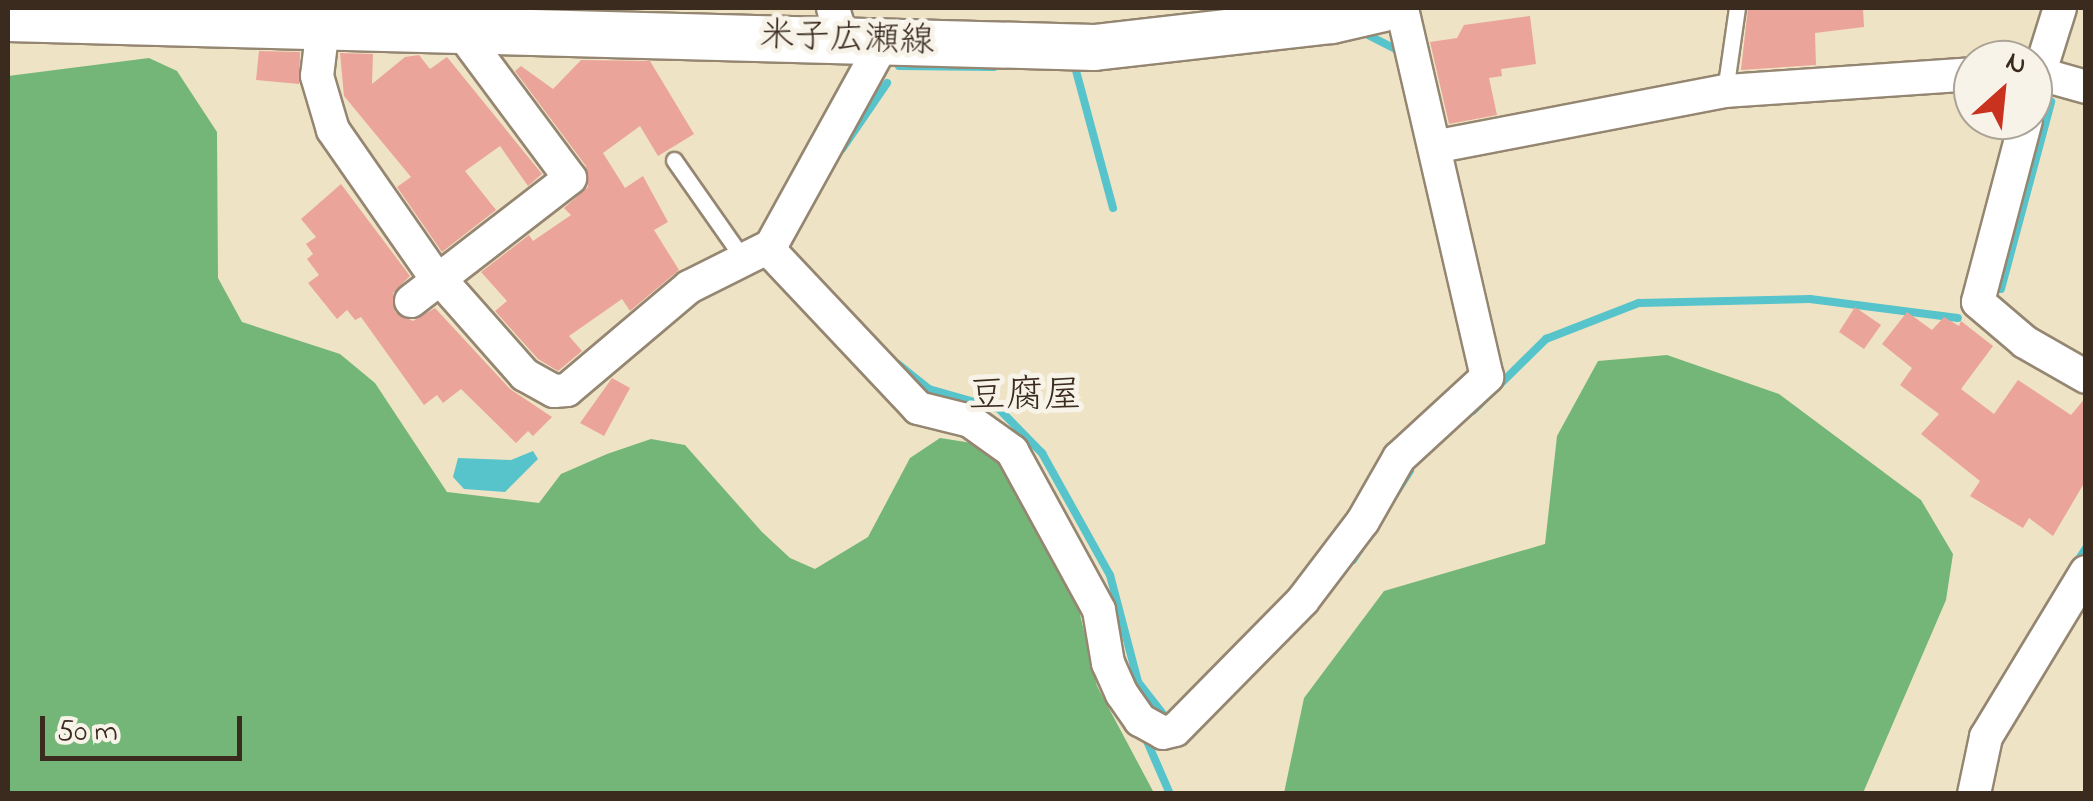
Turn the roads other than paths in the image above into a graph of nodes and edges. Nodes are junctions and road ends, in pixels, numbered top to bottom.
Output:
1 (1383, 8) edge
2 (1402, 8) edge
3 (1737, 8) edge
4 (2060, 8) edge
5 (8, 18) edge
6 (323, 26) junction
7 (460, 29) junction
8 (853, 30) edge
9 (2049, 40) edge
10 (1953, 75) edge
11 (2053, 82) edge
12 (2086, 87) edge
13 (1725, 91) junction
14 (2021, 140) edge
15 (1440, 146) junction
16 (674, 160) dead end
17 (756, 251) junction
18 (439, 280) junction
19 (410, 301) dead end
20 (2086, 376) edge
21 (2086, 572) edge
22 (1974, 794) edge

1 - 8 main road, 米子広瀬線
2 - 15 street
3 - 13 lane
4 - 9 street
5 - 6 main road, 米子広瀬線
6 - 7 main road, 米子広瀬線
6 - 18 street
7 - 8 main road, 米子広瀬線
7 - 18 street
8 - 17 street
10 - 13 street
11 - 12 street
13 - 15 street
14 - 20 street
15 - 17 street
16 - 17 lane
17 - 18 street
18 - 19 street
21 - 22 street

